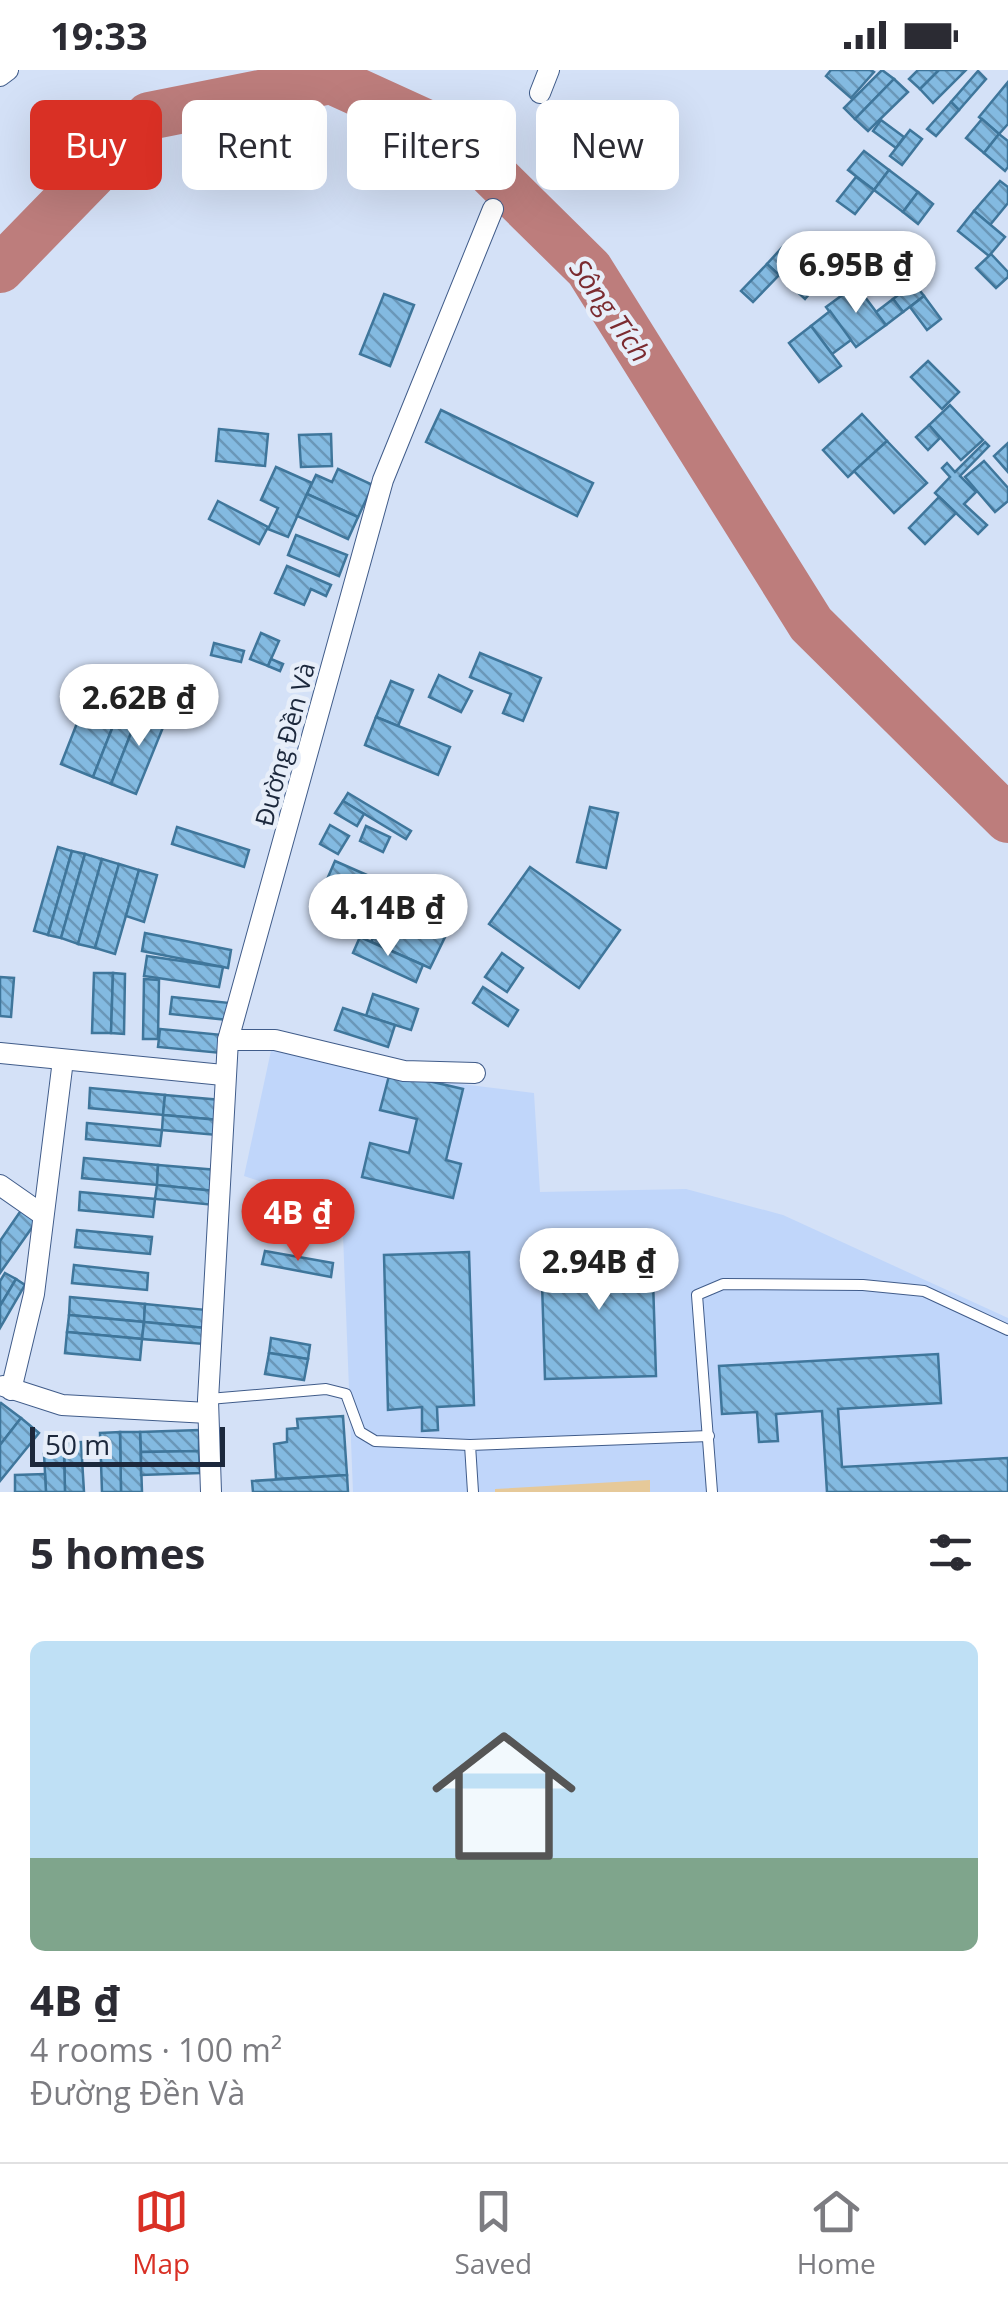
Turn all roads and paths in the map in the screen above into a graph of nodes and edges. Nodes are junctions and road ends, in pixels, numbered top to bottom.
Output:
1 (8, 70) edge
2 (549, 70) edge
3 (0, 76) edge
4 (540, 93) dead end
5 (492, 210) dead end
6 (228, 1040) junction
7 (0, 1053) edge
8 (63, 1060) junction
9 (475, 1073) dead end
10 (224, 1075) junction
11 (0, 1185) edge
12 (43, 1215) junction
13 (1008, 1330) edge
14 (6, 1387) edge
15 (208, 1406) junction
16 (709, 1436) junction
17 (470, 1444) junction
18 (210, 1492) edge
19 (473, 1492) edge
20 (712, 1492) edge

1 - 3 street
2 - 4 street
5 - 6 street, Đường Đền Và
6 - 9 street
6 - 10 street, Đường Đền Và
7 - 8 street
8 - 10 street
8 - 12 street
10 - 15 street, Đường Đền Và
11 - 12 street
12 - 14 street
13 - 16 lane
14 - 15 street
15 - 17 lane
15 - 18 street, Đường Đền Và
16 - 17 lane
16 - 20 lane
17 - 19 lane

